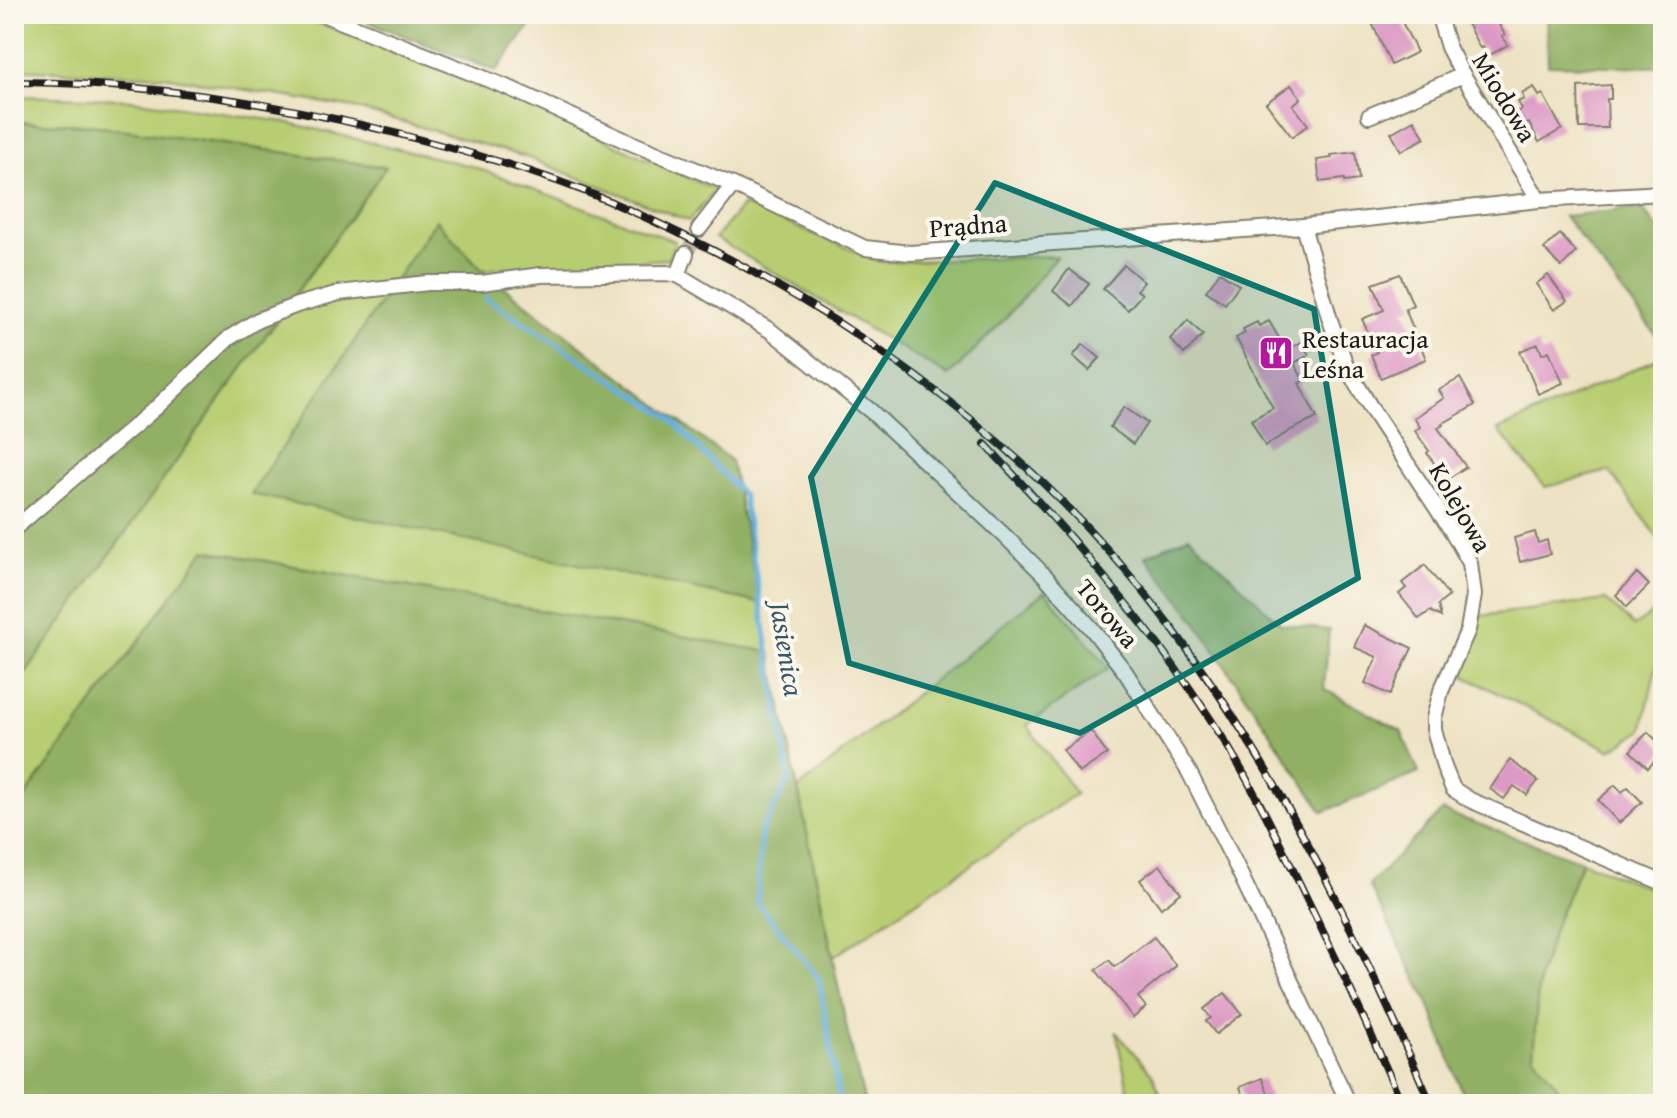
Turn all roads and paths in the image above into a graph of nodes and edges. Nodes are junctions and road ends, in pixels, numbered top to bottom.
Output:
1 (322, 14) edge
2 (1438, 14) edge
3 (1463, 75) junction
4 (1369, 116) dead end
5 (733, 185) junction
6 (1663, 193) edge
7 (1539, 200) junction
8 (1303, 226) junction
9 (699, 229) tunnel mouth
10 (686, 254) tunnel mouth
11 (678, 275) junction
12 (14, 529) edge
13 (1663, 883) edge
14 (1349, 1104) edge

1 - 5 street, Prądna
2 - 3 street, Miodowa
3 - 4 street
3 - 7 street, Miodowa
5 - 8 street, Prądna
5 - 9 street
6 - 7 street, Prądna
7 - 8 street, Prądna
8 - 13 street, Kolejowa
10 - 11 street
11 - 12 street
11 - 14 street, Torowa

